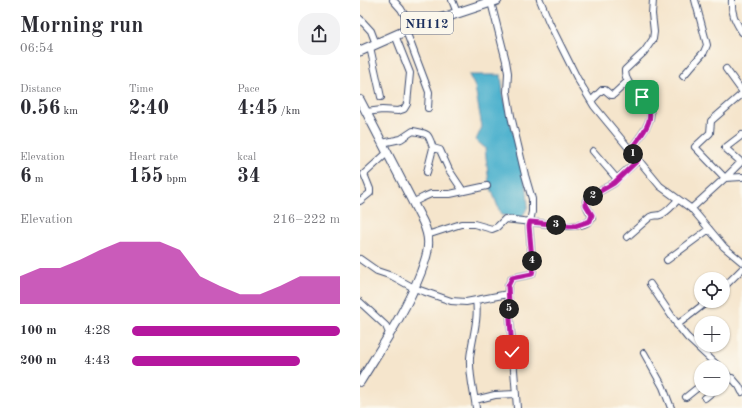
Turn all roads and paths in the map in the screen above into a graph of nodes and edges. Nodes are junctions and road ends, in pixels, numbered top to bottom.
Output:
1 (393, 0) edge
2 (452, 0) edge
3 (540, 0) edge
4 (653, 0) edge
5 (695, 0) edge
6 (732, 0) edge
7 (494, 1) edge
8 (457, 13) junction
9 (360, 19) edge
10 (409, 30) junction
11 (742, 32) edge
12 (395, 35) junction
13 (373, 45) junction
14 (360, 51) edge
15 (726, 68) dead end
16 (683, 76) dead end
17 (628, 81) junction
18 (742, 91) edge
19 (742, 94) edge
20 (381, 97) dead end
21 (360, 100) edge
22 (590, 101) junction
23 (428, 108) dead end
24 (366, 112) junction
25 (742, 135) edge
26 (382, 143) junction
27 (433, 148) junction
28 (630, 150) junction
29 (593, 151) dead end
30 (387, 153) junction
31 (638, 160) junction
32 (427, 172) dead end
33 (362, 173) edge
34 (742, 177) edge
35 (725, 178) junction
36 (617, 179) junction
37 (488, 186) dead end
38 (463, 191) junction
39 (678, 200) junction
40 (360, 201) edge
41 (414, 202) junction
42 (691, 208) junction
43 (530, 222) junction
44 (709, 229) junction
45 (427, 235) junction
46 (627, 237) dead end
47 (360, 259) edge
48 (667, 260) dead end
49 (742, 262) edge
50 (742, 270) edge
51 (730, 281) edge
52 (650, 284) dead end
53 (414, 288) junction
54 (508, 294) junction
55 (476, 300) junction
56 (360, 302) edge
57 (699, 308) edge
58 (677, 325) junction
59 (389, 329) junction
60 (644, 353) dead end
61 (712, 360) edge
62 (730, 378) edge
63 (360, 382) edge
64 (694, 391) edge
65 (742, 392) edge
66 (516, 394) junction
67 (707, 396) edge
68 (686, 397) dead end
69 (705, 398) dead end
70 (475, 400) junction
71 (476, 408) edge
72 (517, 408) edge
73 (671, 408) edge

1 - 10 street
2 - 8 street
3 - 22 street
4 - 17 street
5 - 16 street
6 - 11 street
7 - 8 highway, NH112
7 - 43 street
8 - 10 highway, NH112
9 - 13 street
10 - 12 highway, NH112
10 - 23 street
12 - 13 highway, NH112
12 - 24 street
13 - 14 highway, NH112
13 - 20 street
15 - 18 street
17 - 22 street
17 - 28 street
19 - 35 street
21 - 24 main road
22 - 28 street
24 - 26 main road
25 - 35 street
26 - 27 street
26 - 30 main road
27 - 32 street
27 - 38 street
28 - 31 street
29 - 36 street
30 - 33 street
30 - 41 main road
31 - 36 street
31 - 39 street
33 - 40 street
34 - 35 street
35 - 42 street
36 - 43 street
37 - 38 street
38 - 41 street
39 - 42 street
39 - 46 street
41 - 45 main road
42 - 44 street
43 - 45 street
43 - 54 street
44 - 48 street
44 - 49 street
45 - 53 main road
47 - 53 street
50 - 51 street
52 - 58 street
53 - 55 street
53 - 59 main road
54 - 55 street
54 - 66 street
55 - 70 street
56 - 59 street
57 - 58 street
58 - 61 street
59 - 63 main road
60 - 73 street
62 - 65 street
64 - 68 street
66 - 70 street
66 - 72 street
67 - 69 street
70 - 71 street

